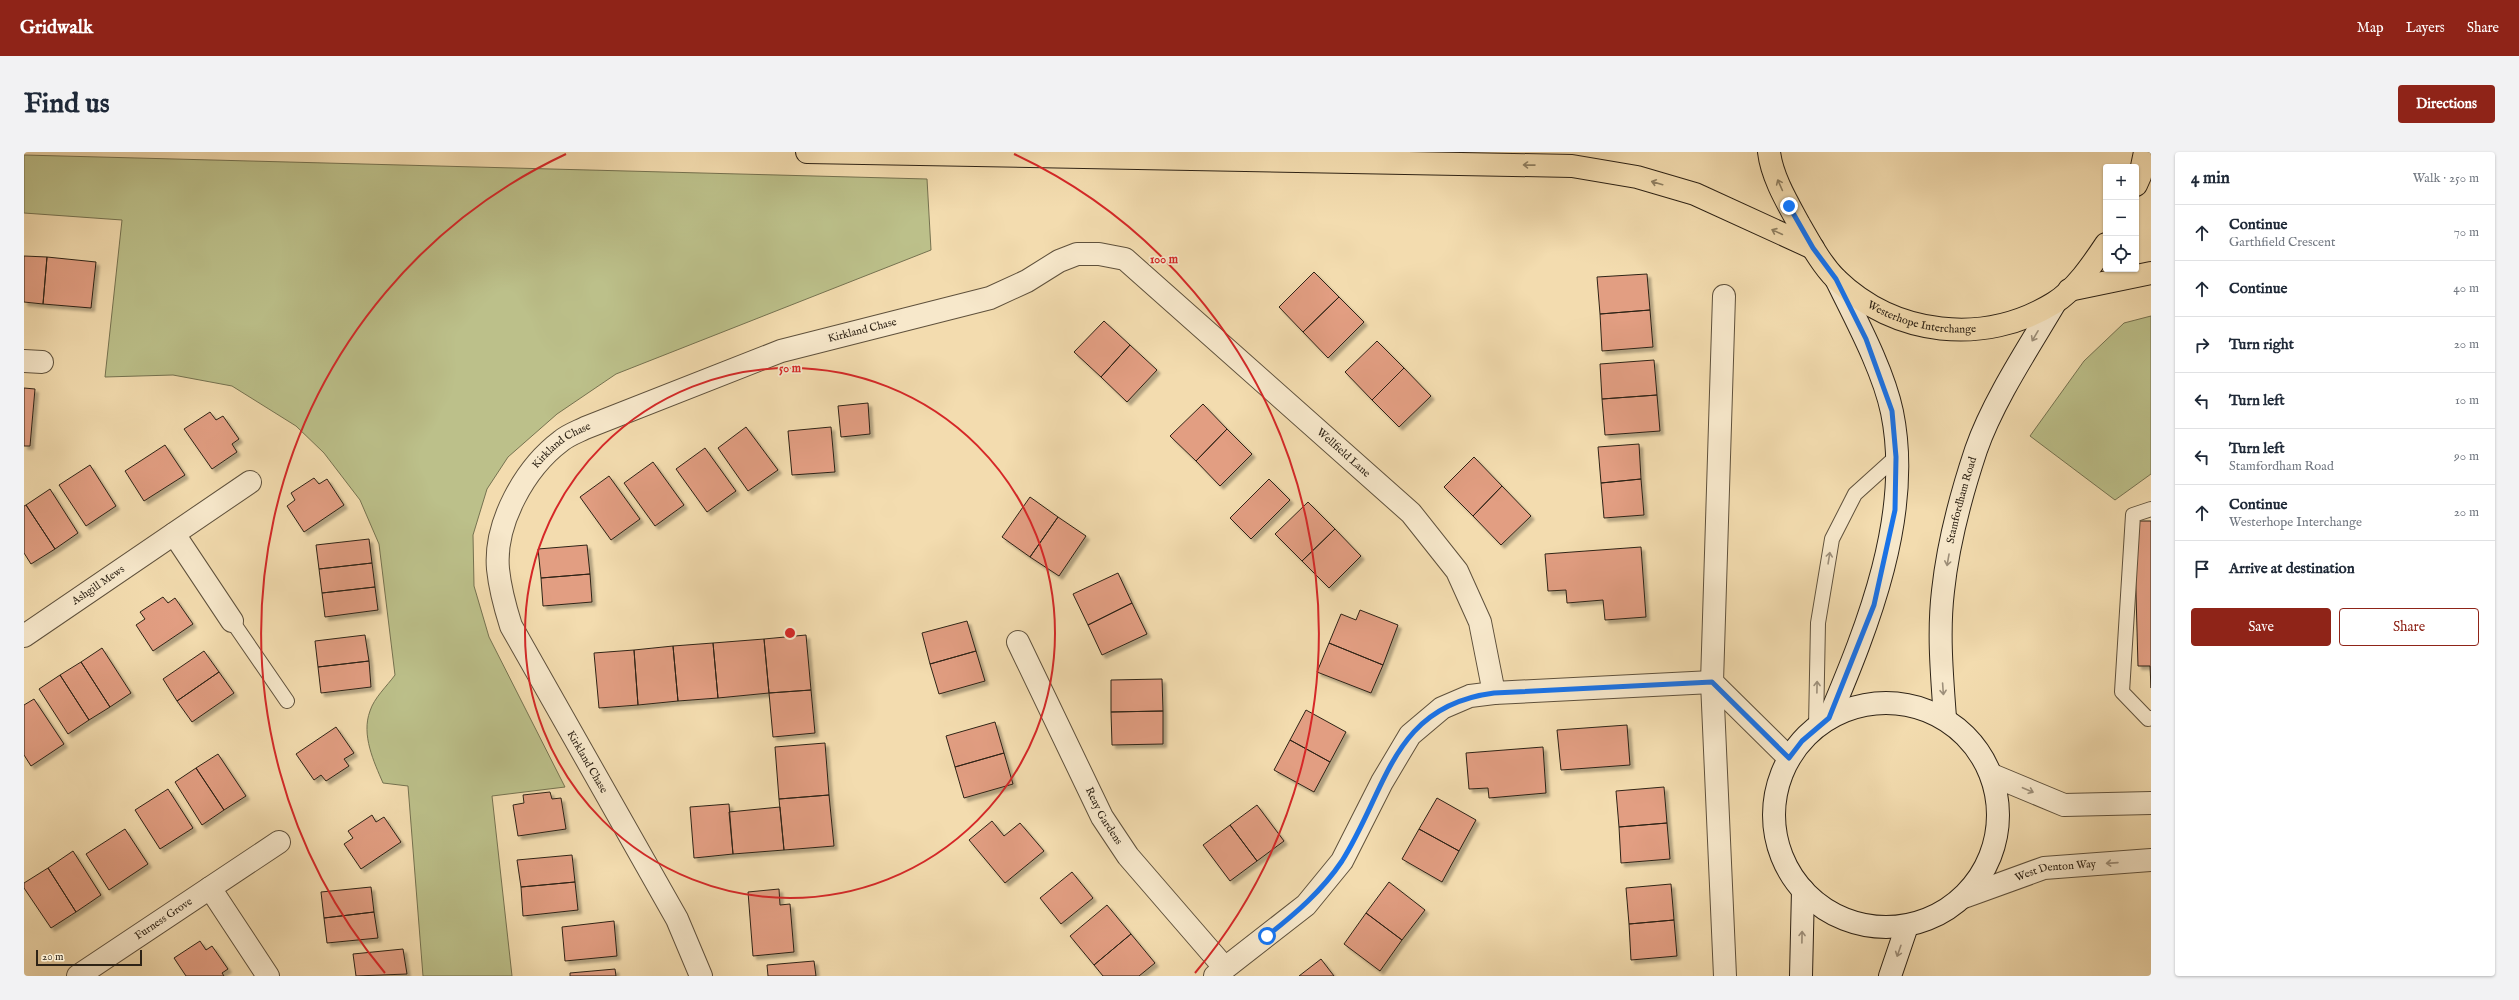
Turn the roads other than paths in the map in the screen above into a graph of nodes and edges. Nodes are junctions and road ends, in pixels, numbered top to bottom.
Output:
1 (807, 152) edge
2 (2145, 152) edge
3 (1769, 157) edge
4 (2139, 177) edge
5 (1813, 248) junction
6 (2103, 248) edge
7 (1125, 259) joint
8 (2151, 273) edge
9 (1836, 279) junction
10 (1724, 296) dead end
11 (2062, 296) junction
12 (1896, 457) junction
13 (250, 482) dead end
14 (2151, 509) edge
15 (174, 534) junction
16 (232, 621) joint
17 (24, 636) edge
18 (1018, 642) dead end
19 (1712, 682) junction
20 (1494, 693) junction
21 (287, 701) dead end
22 (1945, 718) junction
23 (2151, 718) edge
24 (1823, 722) junction
25 (1789, 758) junction
26 (1992, 775) junction
27 (2151, 803) edge
28 (279, 842) dead end
29 (2151, 860) edge
30 (210, 888) junction
31 (1803, 890) junction
32 (1964, 897) junction
33 (1908, 926) junction
34 (1219, 972) edge
35 (78, 976) edge
36 (268, 976) edge
37 (701, 976) edge
38 (1725, 976) edge
39 (1801, 976) edge
40 (1890, 976) edge

5 -> 1 main road
2 - 4 main road
5 -> 3 main road, Westerhope Interchange
5 - 9 main road, Westerhope Interchange
6 - 11 main road, Westerhope Interchange
7 - 20 street, Wellfield Lane
7 - 37 street, Kirkland Chase
8 - 11 main road
9 - 11 main road, Westerhope Interchange
9 - 12 street
10 - 19 street
11 -> 22 street, Stamfordham Road
12 - 24 street
24 -> 12 lane
13 - 15 street, Ashgill Mews
14 - 23 lane
15 - 16 street
15 - 17 street, Ashgill Mews
16 - 21 lane
18 - 34 street, Reay Gardens
19 - 20 street
19 - 25 street
19 - 38 street
20 - 34 street
22 - 24 street
22 - 26 street
24 - 25 street
25 - 31 street
26 -> 27 street
26 - 32 street
28 - 30 street, Furness Grove
29 -> 32 street, West Denton Way
30 - 35 street, Furness Grove
30 - 36 street
31 - 33 street
39 -> 31 street
32 - 33 street
33 -> 40 street

